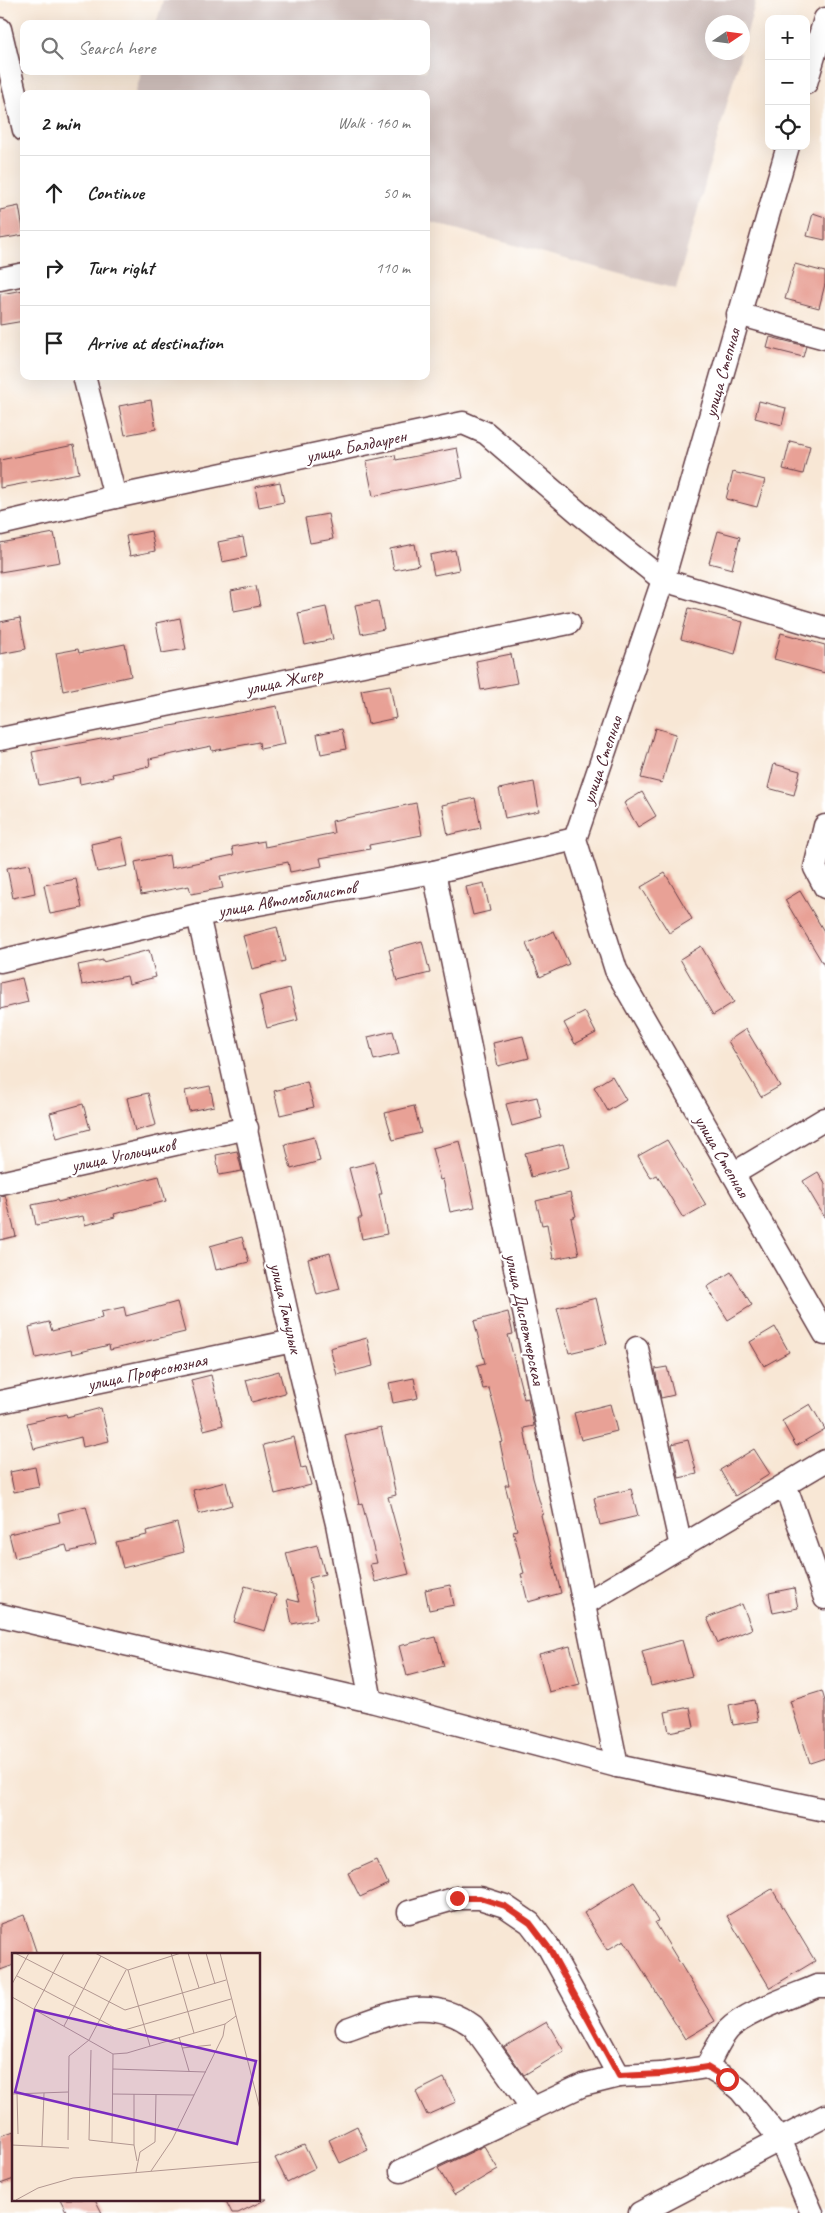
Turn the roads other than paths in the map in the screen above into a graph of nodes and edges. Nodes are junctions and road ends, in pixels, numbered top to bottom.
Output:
1 (825, 19) edge
2 (0, 30) edge
3 (810, 70) edge
4 (20, 113) edge
5 (787, 150) edge
6 (20, 275) edge
7 (0, 279) edge
8 (738, 314) junction
9 (825, 338) edge
10 (85, 380) edge
11 (115, 498) junction
12 (0, 524) edge
13 (663, 580) junction
14 (569, 622) dead end
15 (825, 628) edge
16 (0, 738) edge
17 (825, 826) edge
18 (575, 839) junction
19 (434, 872) junction
20 (825, 887) edge
21 (198, 915) junction
22 (0, 961) edge
23 (825, 1118) edge
24 (247, 1128) junction
25 (733, 1174) junction
26 (0, 1182) edge
27 (825, 1334) edge
28 (293, 1341) junction
29 (637, 1348) dead end
30 (0, 1402) edge
31 (825, 1462) edge
32 (785, 1485) junction
33 (681, 1546) junction
34 (825, 1598) edge
35 (584, 1604) junction
36 (0, 1615) edge
37 (371, 1701) junction
38 (617, 1766) junction
39 (825, 1810) edge
40 (409, 1912) dead end
41 (825, 1986) edge
42 (347, 2029) dead end
43 (707, 2067) junction
44 (619, 2076) junction
45 (533, 2109) junction
46 (825, 2116) edge
47 (780, 2139) junction
48 (401, 2171) dead end
49 (640, 2213) edge
50 (812, 2213) edge

1 - 3 street
2 - 4 street
5 - 8 street, улица Степная
6 - 7 street
8 - 9 street
8 - 13 street, улица Степная
10 - 11 street
11 - 12 street, улица Балдаурен
11 - 13 street, улица Балдаурен
13 - 15 street
13 - 18 street, улица Степная
14 - 16 street, улица Жигер
17 - 20 street
18 - 19 street, улица Автомобилистов
18 - 25 street, улица Степная
19 - 21 street, улица Автомобилистов
19 - 35 street, улица Диспетчерская
21 - 22 street, улица Автомобилистов
21 - 24 street, улица Татулык
23 - 25 street
24 - 26 street, улица Угольщиков
24 - 28 street, улица Татулык
25 - 27 street, улица Степная
28 - 30 street, улица Профсоюзная
28 - 37 street, улица Татулык
29 - 33 street
31 - 32 street
32 - 33 street
32 - 34 street
33 - 35 street
35 - 38 street, улица Диспетчерская
36 - 37 street
37 - 38 street
38 - 39 street
40 - 44 street
41 - 43 street
42 - 45 street
43 - 44 street
43 - 47 street
44 - 45 street
45 - 48 street
46 - 47 street
47 - 49 street
47 - 50 street

